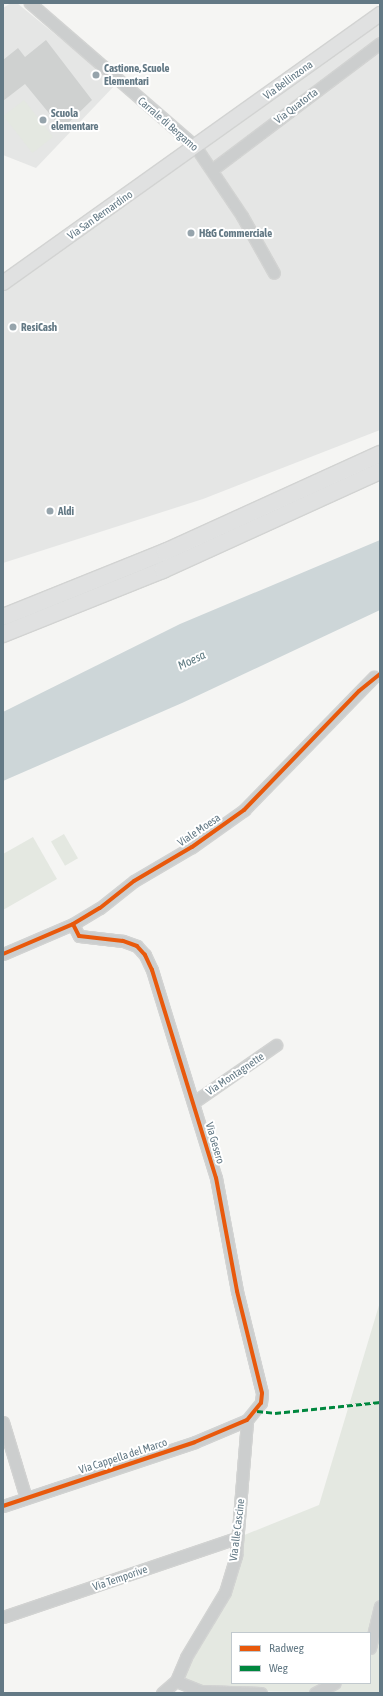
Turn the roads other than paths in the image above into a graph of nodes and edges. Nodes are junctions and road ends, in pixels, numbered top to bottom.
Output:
1 (30, 3) edge
2 (380, 14) edge
3 (380, 43) edge
4 (196, 146) junction
5 (213, 169) junction
6 (274, 273) dead end
7 (3, 283) edge
8 (380, 454) edge
9 (380, 471) edge
10 (3, 617) edge
11 (3, 634) edge
12 (374, 677) dead end
13 (73, 924) junction
14 (3, 954) edge
15 (276, 1045) dead end
16 (194, 1102) junction
17 (247, 1420) junction
18 (3, 1422) edge
19 (26, 1498) junction
20 (3, 1506) edge
21 (237, 1538) junction
22 (380, 1606) edge
23 (3, 1617) edge
24 (371, 1644) edge
25 (176, 1680) junction
26 (333, 1684) edge
27 (162, 1693) edge
28 (261, 1693) edge
29 (315, 1693) edge

1 - 4 street, Carrale di Bergamo
2 - 4 main road, Via Bellinzona
3 - 5 street, Via Quatorta
4 - 5 street, Carrale di Bergamo
4 - 7 main road, Via San Bernardino
5 - 6 street, Carrale di Bergamo
8 - 10 highway
9 - 11 highway
12 - 13 street, Viale Moesa
13 - 14 street, Viale Moesa
13 - 16 street, Via Gesero
15 - 16 street, Via Montagnette
16 - 17 street, Via Gesero
17 - 19 street, Via Cappella del Marco
17 - 21 street, Via alle Cascine
18 - 19 street
19 - 20 street, Via Cappella del Marco
21 - 23 street, Via Temporive
21 - 25 street, Via alle Cascine
22 - 24 street
25 - 27 street, Via alle Cascine
25 - 28 street
26 - 29 street

